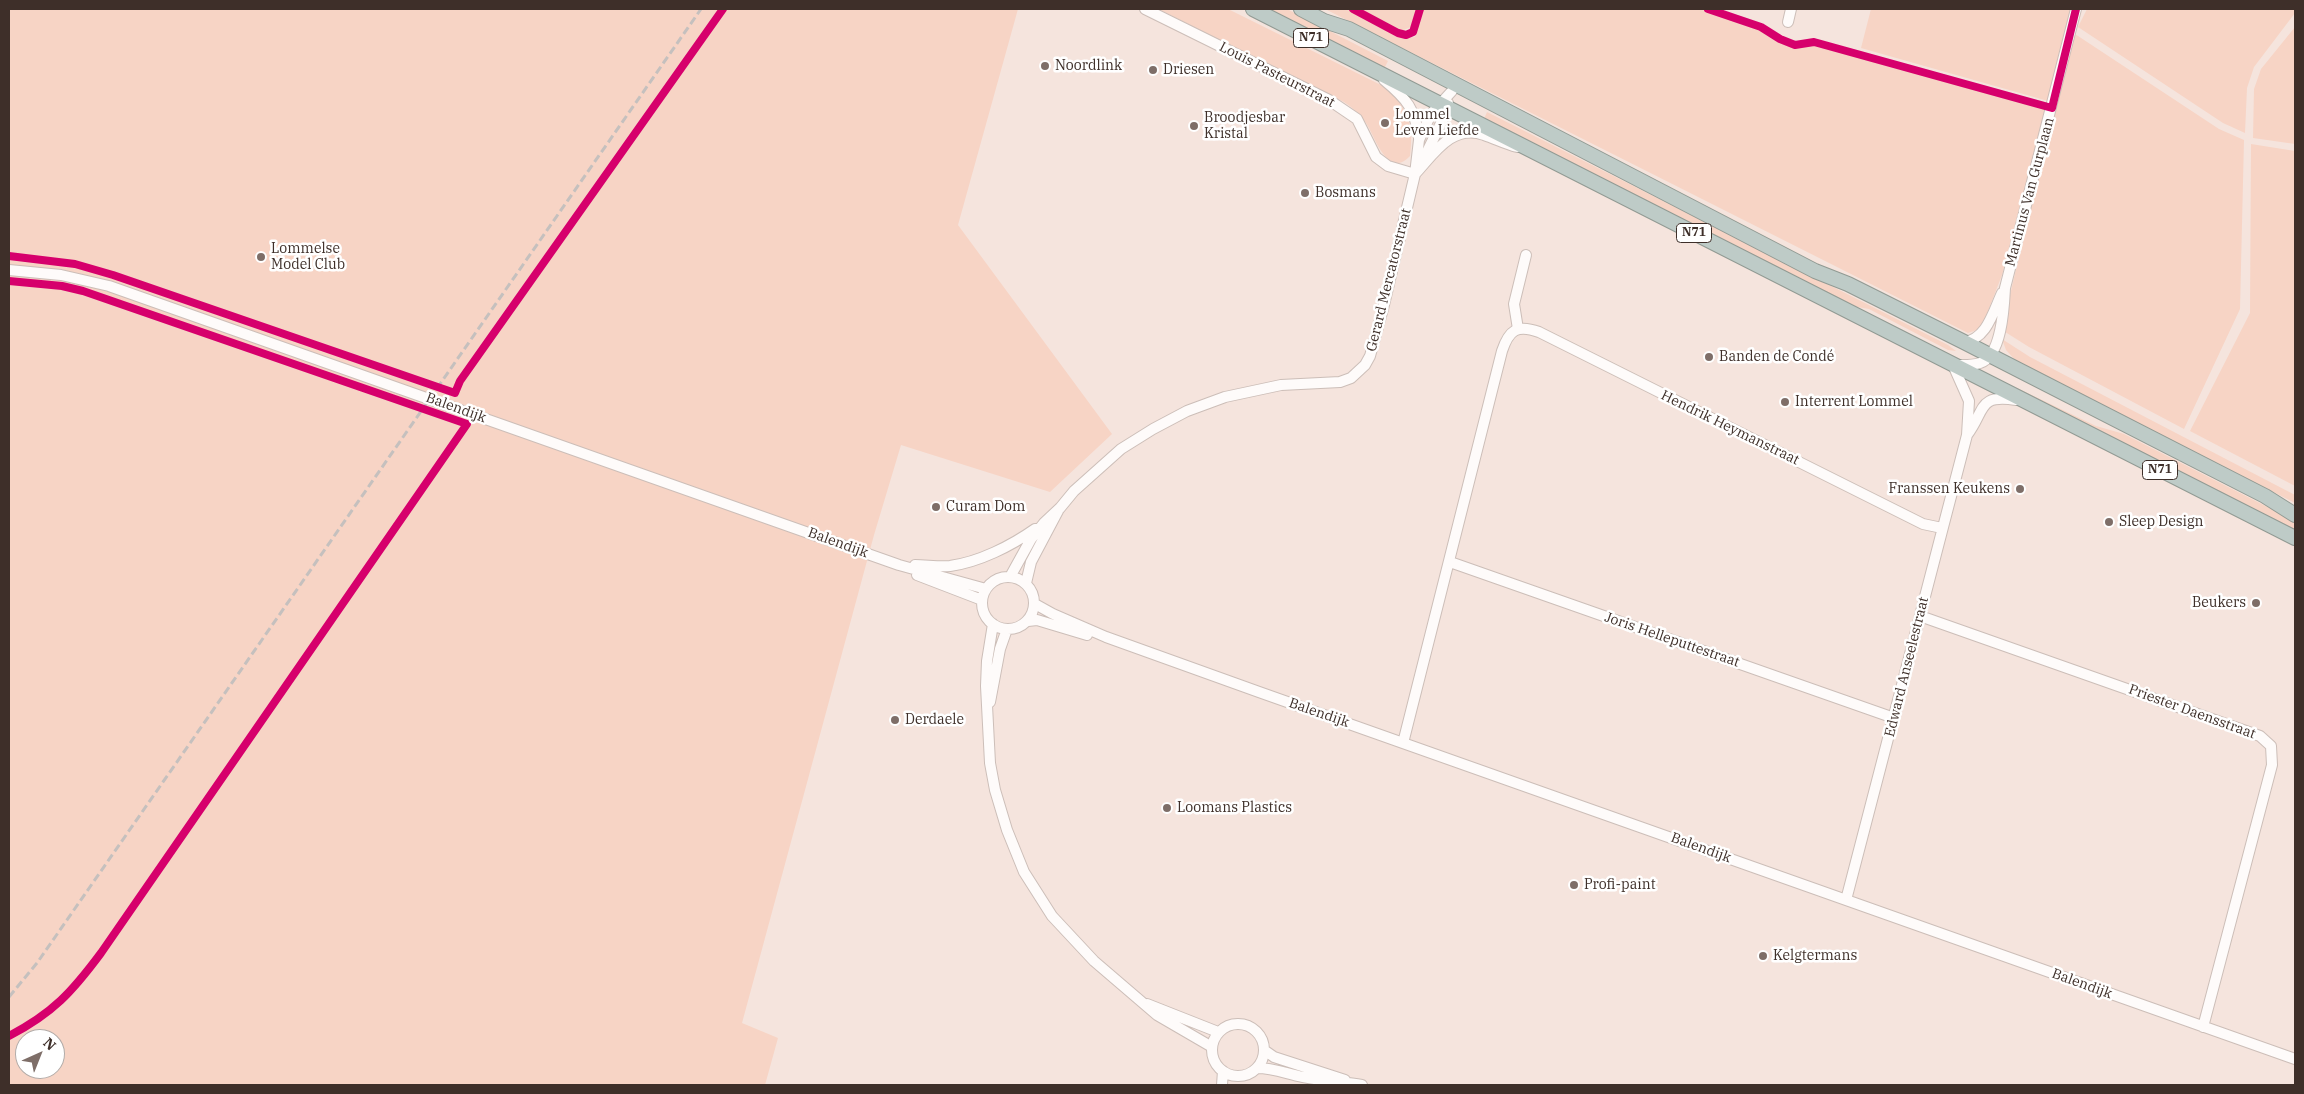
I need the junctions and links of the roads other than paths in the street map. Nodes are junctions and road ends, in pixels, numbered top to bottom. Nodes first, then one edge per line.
1 (1145, 9) edge
2 (1253, 9) edge
3 (1301, 9) edge
4 (1791, 9) edge
5 (2076, 9) edge
6 (1324, 20) junction
7 (1788, 22) dead end
8 (1368, 67) junction
9 (1452, 91) junction
10 (1443, 105) junction
11 (1419, 140) junction
12 (1534, 152) junction
13 (1614, 168) junction
14 (1415, 174) junction
15 (1526, 255) dead end
16 (9, 270) edge
17 (2005, 288) junction
18 (1518, 329) junction
19 (1998, 336) junction
20 (1964, 342) junction
21 (1990, 356) junction
22 (1953, 365) junction
23 (2014, 368) junction
24 (2025, 401) junction
25 (1967, 434) junction
26 (1060, 508) junction
27 (2295, 515) edge
28 (1044, 523) junction
29 (1942, 528) junction
30 (2295, 538) edge
31 (1450, 562) junction
32 (899, 565) junction
33 (1010, 577) junction
34 (1026, 583) junction
35 (984, 594) junction
36 (1035, 604) junction
37 (1920, 616) junction
38 (1028, 621) junction
39 (993, 624) junction
40 (1007, 629) junction
41 (1106, 637) junction
42 (988, 711) junction
43 (1894, 718) junction
44 (1403, 743) junction
45 (1846, 900) junction
46 (1147, 1004) junction
47 (2203, 1027) junction
48 (1218, 1032) junction
49 (1212, 1047) junction
50 (1264, 1050) junction
51 (2295, 1060) edge
52 (1257, 1068) junction
53 (1223, 1071) junction
54 (1240, 1076) junction
55 (1357, 1084) edge
56 (1222, 1085) edge
57 (1234, 1085) edge

1 - 14 street, Louis Pasteurstraat
2 - 8 highway, N71
3 - 6 highway, N71
4 - 7 street
5 - 17 street, Martinus Van Gurplaan
6 - 9 highway, N71
6 - 13 highway, N71
8 - 10 highway, N71
8 - 11 street
9 - 10 street
9 - 13 highway, N71
10 - 11 street
10 - 12 highway, N71
10 - 14 street
11 - 14 street
12 - 14 street
12 - 22 highway, N71
13 - 20 highway, N71
14 - 26 street, Gerard Mercatorstraat
15 - 18 street
16 - 32 street, Balendijk
17 - 19 street, Martinus Van Gurplaan
17 - 20 street, Martinus Van Gurplaan
18 - 29 street, Hendrik Heymanstraat
18 - 31 street
19 - 21 street, Martinus Van Gurplaan
19 - 23 street
20 - 21 highway, N71
21 - 22 street
21 - 23 highway, N71
22 - 24 highway, N71
22 - 25 street, Edward Anseelestraat
23 - 27 highway, N71
24 - 25 street, Edward Anseelestraat
24 - 30 highway, N71
25 - 29 street, Edward Anseelestraat
26 - 28 street, Gerard Mercatorstraat
26 - 34 street, Gerard Mercatorstraat
28 - 32 street
28 - 33 street, Gerard Mercatorstraat
29 - 37 street, Edward Anseelestraat
31 - 43 street, Joris Helleputtestraat
31 - 44 street
32 - 35 street
33 - 34 street
33 - 35 street
34 - 36 street
35 - 39 street
36 - 38 street
36 - 41 street, Balendijk
37 - 43 street, Edward Anseelestraat
37 - 47 street, Priester Daensstraat
38 - 40 street
38 - 41 street, Balendijk
39 - 40 street
39 - 42 street
40 - 42 street
41 - 44 street, Balendijk
42 - 46 street
43 - 45 street, Edward Anseelestraat
44 - 45 street, Balendijk
45 - 47 street, Balendijk
46 - 48 street
46 - 49 street
47 - 51 street, Balendijk
48 - 49 street
48 - 50 street
49 - 53 street
50 - 52 street
50 - 55 street
52 - 54 street
52 - 55 street
53 - 54 street
53 - 56 street
54 - 57 street

